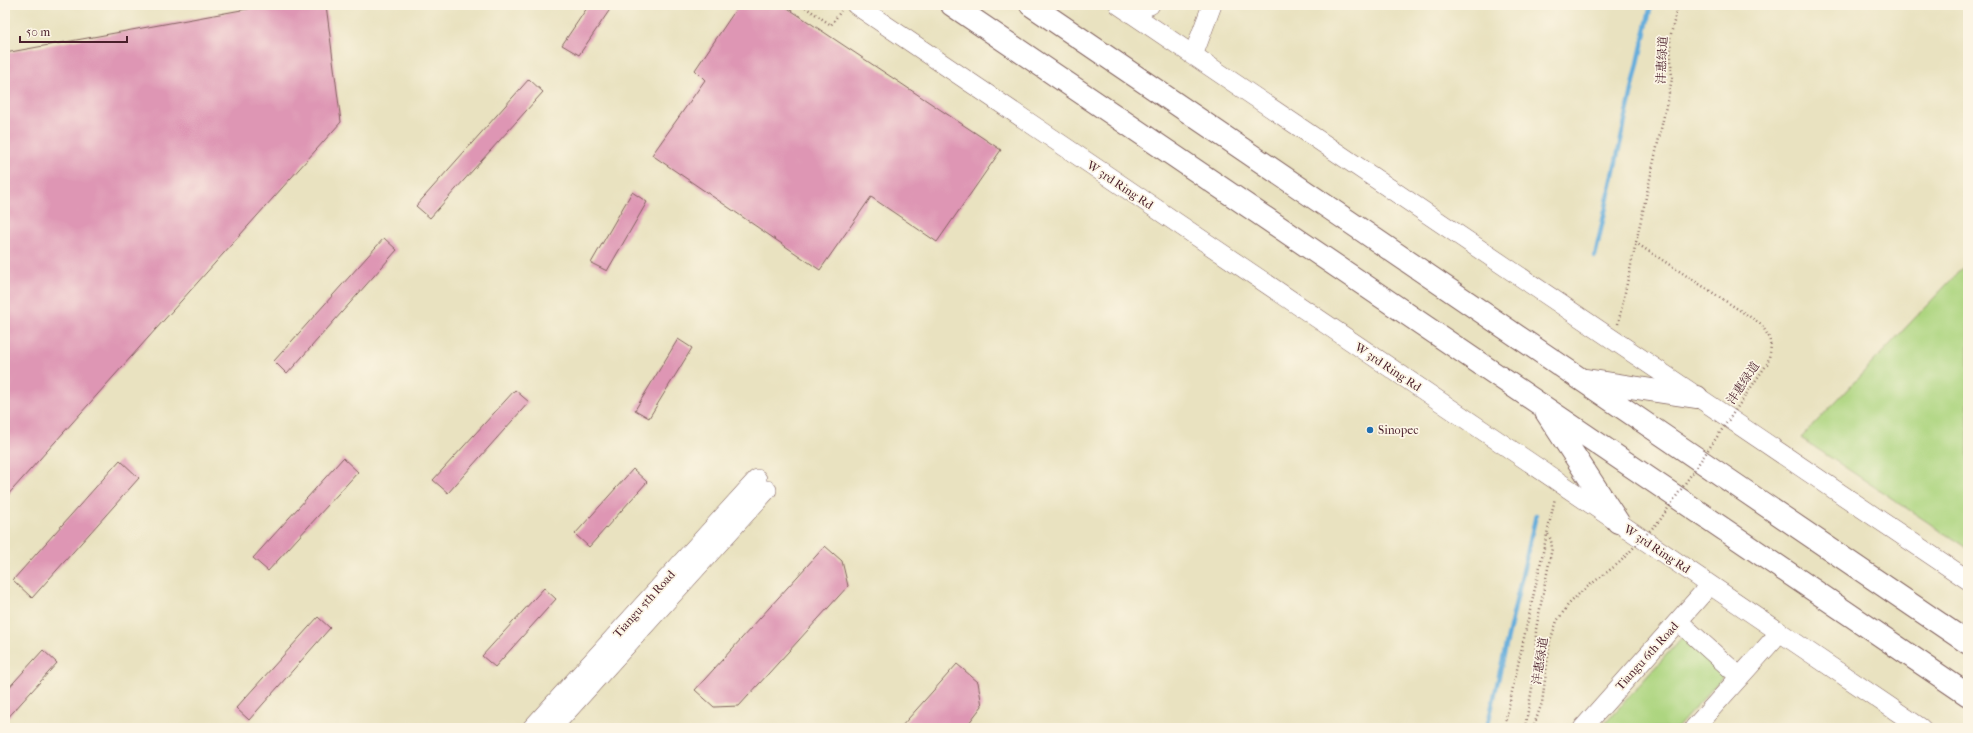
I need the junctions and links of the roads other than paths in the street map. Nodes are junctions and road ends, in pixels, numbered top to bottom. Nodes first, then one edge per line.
1 (952, 5) edge
2 (1031, 5) edge
3 (1150, 5) edge
4 (1212, 5) edge
5 (849, 8) edge
6 (1124, 9) edge
7 (1193, 56) junction
8 (1580, 380) junction
9 (1697, 396) junction
10 (1541, 404) junction
11 (1618, 522) junction
12 (1968, 580) edge
13 (1710, 585) junction
14 (1678, 621) junction
15 (1780, 632) junction
16 (1968, 643) edge
17 (1740, 677) junction
18 (1968, 695) edge
19 (532, 728) edge
20 (552, 728) edge
21 (1583, 728) edge
22 (1694, 728) edge
23 (1921, 728) edge

1 - 10 highway
2 - 8 highway
3 - 6 main road
4 - 7 main road
5 - 11 main road, W 3rd Ring Rd
6 - 7 main road
7 - 9 main road
8 - 9 highway
8 - 16 highway
9 - 12 main road
10 - 11 highway
10 - 18 highway
11 - 13 main road, W 3rd Ring Rd
13 - 14 main road, Tiangu 6th Road
13 - 15 main road, W 3rd Ring Rd
14 - 17 main road
14 - 21 main road, Tiangu 6th Road
15 - 17 main road
15 - 23 main road, W 3rd Ring Rd
17 - 22 main road
19 - 20 main road, Tiangu 5th Road

